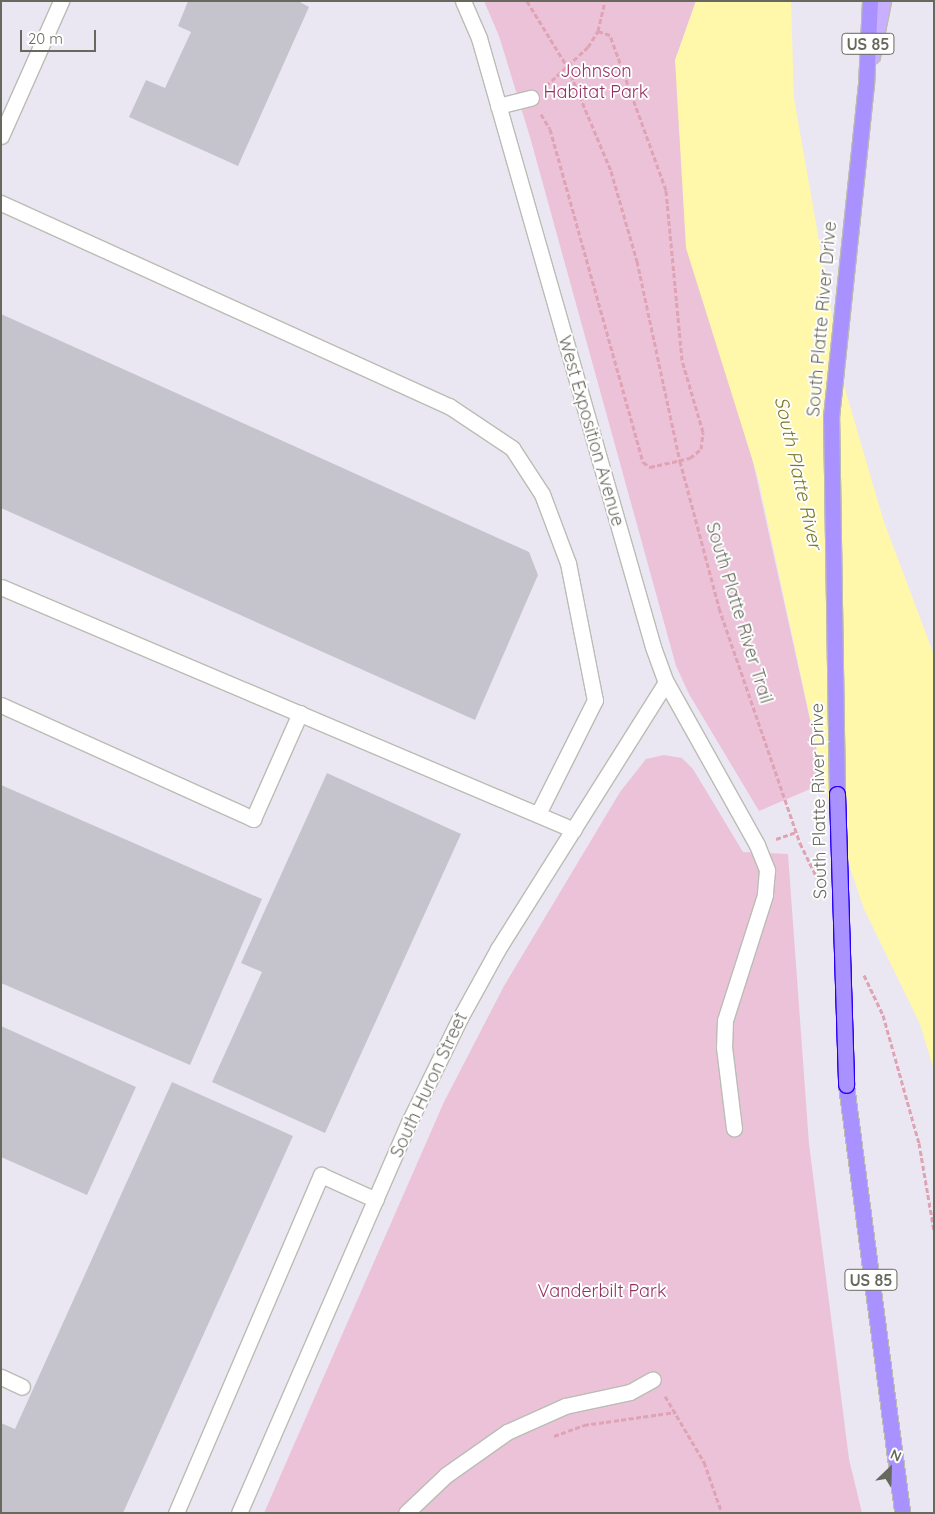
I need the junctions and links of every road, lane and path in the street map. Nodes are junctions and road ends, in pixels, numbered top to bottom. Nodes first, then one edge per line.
1 (61, 1) edge
2 (463, 1) edge
3 (527, 1) edge
4 (605, 1) edge
5 (870, 1) edge
6 (883, 1) edge
7 (598, 31) junction
8 (568, 68) junction
9 (866, 86) junction
10 (531, 98) junction
11 (498, 106) junction
12 (3, 129) edge
13 (1, 203) edge
14 (680, 461) junction
15 (1, 587) edge
16 (666, 682) junction
17 (1, 705) edge
18 (300, 713) junction
19 (538, 814) junction
20 (574, 830) junction
21 (821, 886) dead end
22 (862, 972) dead end
23 (734, 1128) dead end
24 (376, 1200) junction
25 (934, 1231) edge
26 (1, 1376) edge
27 (653, 1379) dead end
28 (22, 1386) dead end
29 (546, 1439) dead end
30 (176, 1513) edge
31 (239, 1513) edge
32 (406, 1513) edge
33 (722, 1513) edge
34 (902, 1513) edge

1 - 12 street
2 - 11 street, West Exposition Avenue
3 - 8 path, South Platte River Trail
4 - 7 path
5 - 9 highway, US 85
6 - 9 main road
7 - 8 path
7 - 14 path
8 - 10 path
8 - 14 path, South Platte River Trail
9 - 34 highway, South Platte River Drive / US 85, bridge
10 - 11 street
10 - 14 path
11 - 16 street, West Exposition Avenue
13 - 19 street
14 - 21 path, South Platte River Trail
15 - 18 street
16 - 20 street, South Huron Street
16 - 23 street, West Exposition Avenue
17 - 18 street
18 - 19 street
19 - 20 street
20 - 24 street, South Huron Street
22 - 25 path
24 - 30 street
24 - 31 street, South Huron Street
26 - 28 street
27 - 32 street
29 - 33 path

